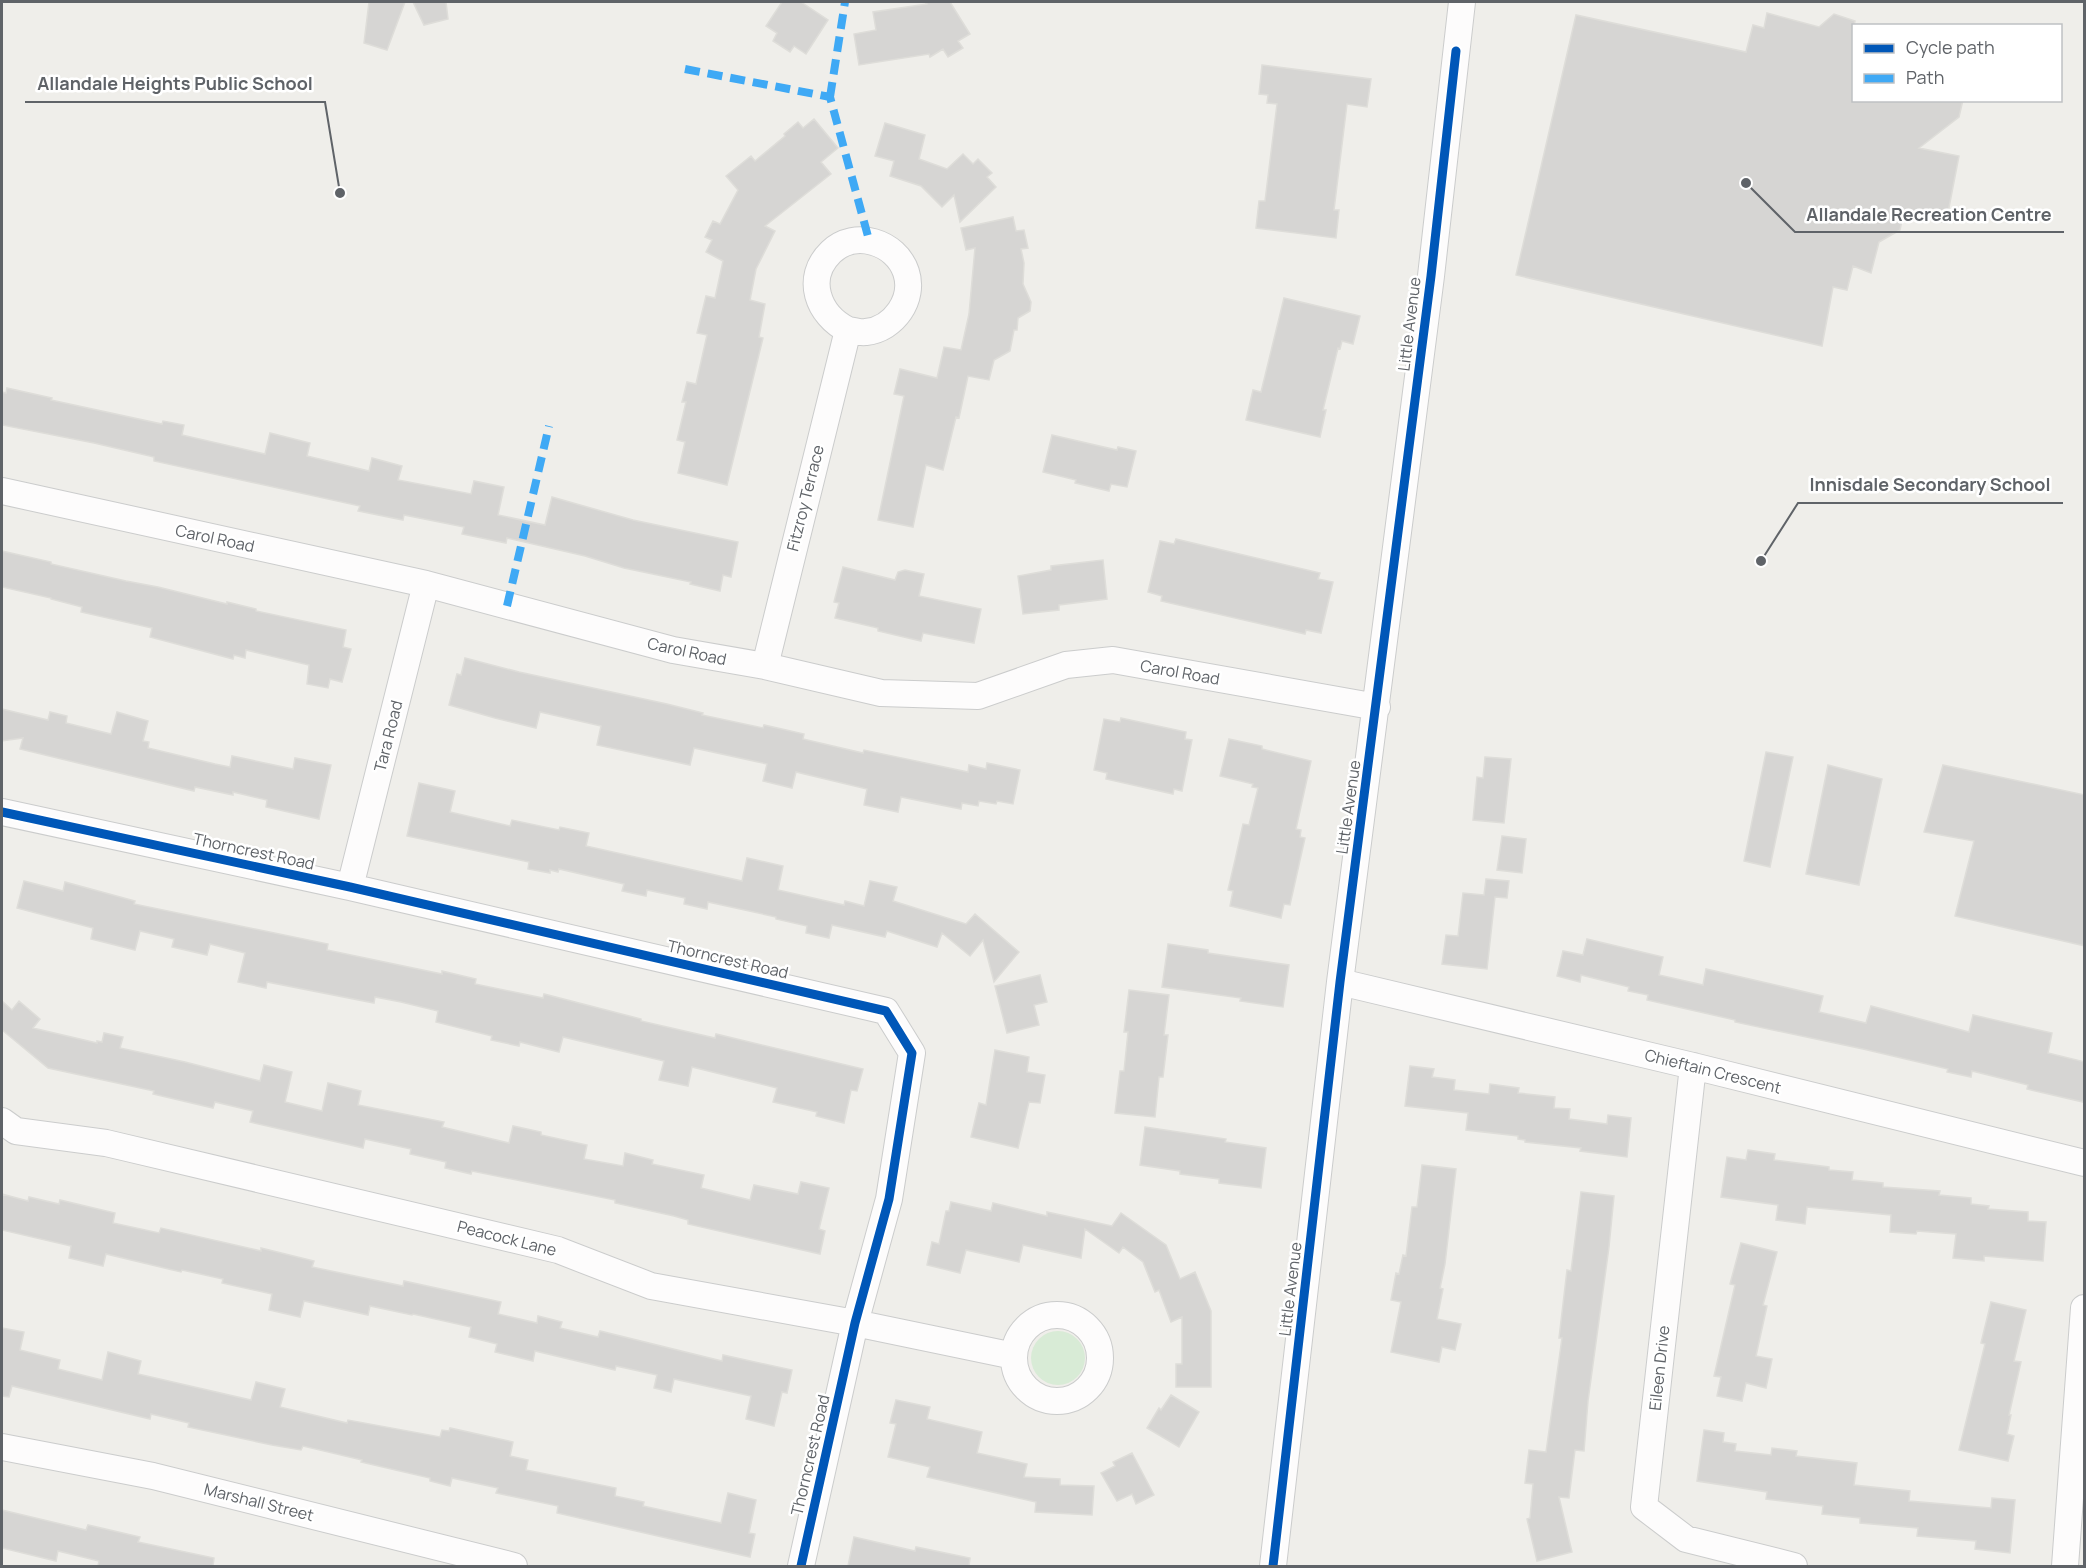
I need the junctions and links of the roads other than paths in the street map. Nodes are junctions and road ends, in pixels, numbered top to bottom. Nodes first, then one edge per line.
1 (1462, 2) edge
2 (848, 330) dead end
3 (2, 491) edge
4 (426, 584) junction
5 (765, 666) junction
6 (1377, 706) junction
7 (2, 812) edge
8 (350, 887) junction
9 (1340, 982) junction
10 (1693, 1066) junction
11 (2, 1121) edge
12 (2085, 1163) edge
13 (2085, 1308) edge
14 (855, 1323) junction
15 (1014, 1356) dead end
16 (2, 1446) edge
17 (505, 1565) edge
18 (801, 1566) edge
19 (1273, 1566) edge
20 (1794, 1566) edge
21 (2065, 1566) edge

1 - 6 street, Little Avenue
2 - 5 street, Fitzroy Terrace
3 - 4 street, Carol Road
4 - 5 street, Carol Road
4 - 8 street, Tara Road
5 - 6 street, Carol Road
6 - 9 street, Little Avenue
7 - 8 street, Thorncrest Road
8 - 14 street, Thorncrest Road
9 - 10 street, Chieftain Crescent
9 - 19 street, Little Avenue
10 - 12 street, Chieftain Crescent
10 - 20 street, Eileen Drive
11 - 14 street, Peacock Lane
13 - 21 street
14 - 15 street, Peacock Lane
14 - 18 street, Thorncrest Road
16 - 17 street, Marshall Street

